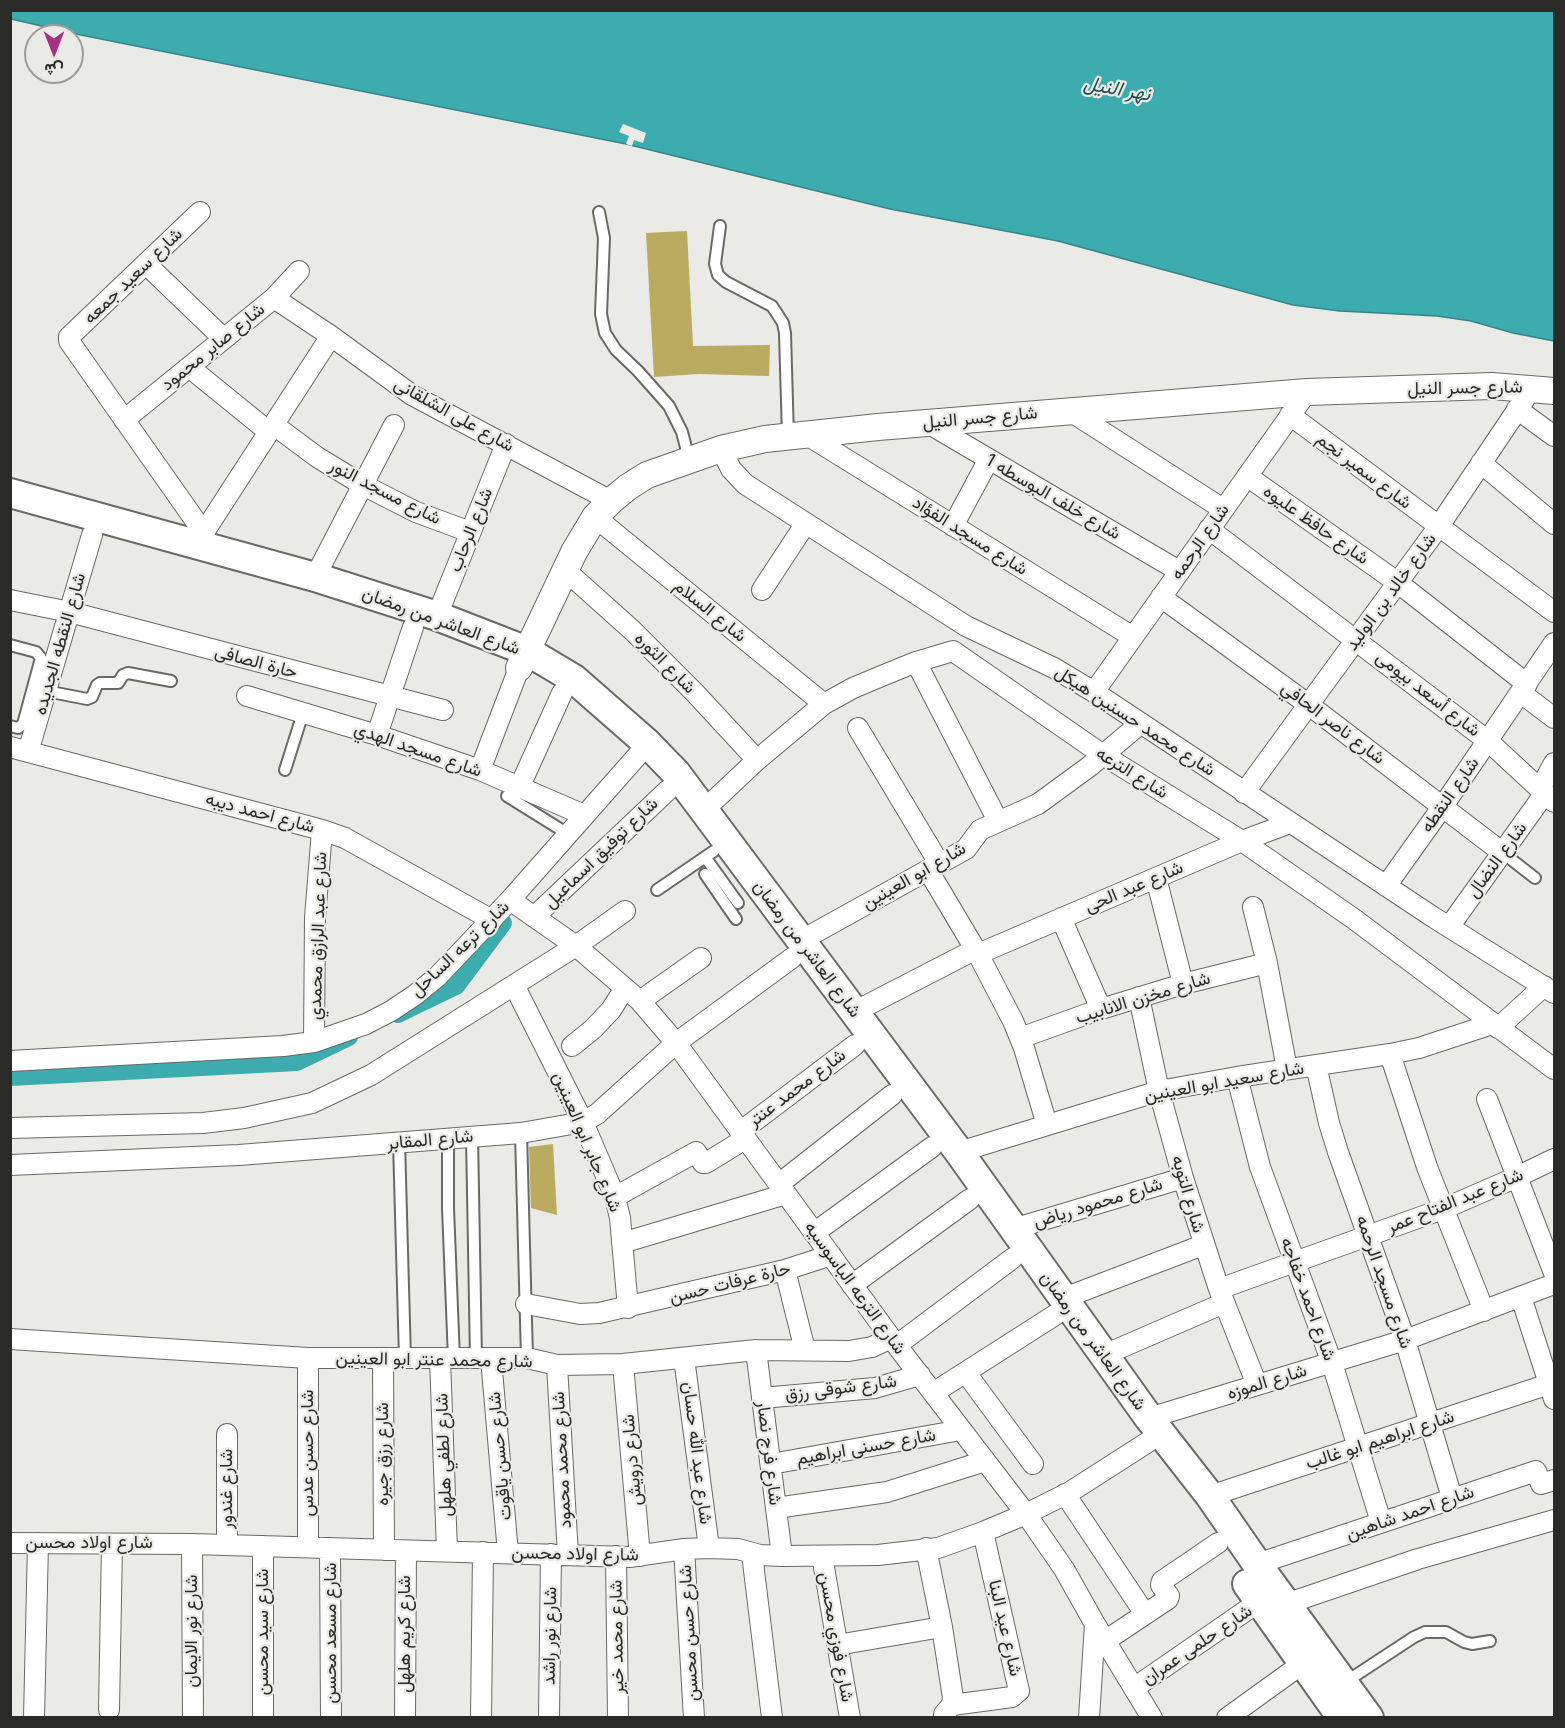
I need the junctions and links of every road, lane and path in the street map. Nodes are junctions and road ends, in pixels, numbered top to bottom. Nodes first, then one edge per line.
1 (200, 212) dead end
2 (599, 212) dead end
3 (720, 226) dead end
4 (146, 264) junction
5 (299, 271) dead end
6 (274, 298) junction
7 (331, 336) junction
8 (223, 338) junction
9 (189, 367) junction
10 (1543, 389) edge
11 (1307, 392) junction
12 (1517, 409) junction
13 (1070, 411) junction
14 (1290, 415) junction
15 (124, 420) junction
16 (926, 422) junction
17 (394, 425) dead end
18 (271, 428) junction
19 (797, 436) junction
20 (1554, 436) edge
21 (506, 444) junction
22 (721, 449) junction
23 (689, 459) junction
24 (989, 459) junction
25 (1481, 463) junction
26 (1247, 476) junction
27 (363, 485) junction
28 (10, 493) edge
29 (603, 509) junction
30 (1223, 509) junction
31 (10, 512) edge
32 (806, 523) junction
33 (1554, 524) edge
34 (953, 526) junction
35 (1439, 526) junction
36 (1209, 529) junction
37 (470, 532) junction
38 (92, 535) junction
39 (200, 538) junction
40 (566, 571) junction
41 (1179, 571) junction
42 (315, 577) junction
43 (1397, 582) junction
44 (762, 590) dead end
45 (1161, 597) junction
46 (10, 600) edge
47 (70, 612) junction
48 (1554, 612) edge
49 (425, 622) junction
50 (1133, 637) junction
51 (1356, 639) junction
52 (1554, 643) edge
53 (10, 645) edge
54 (523, 660) junction
55 (916, 662) junction
56 (171, 681) dead end
57 (1524, 688) junction
58 (1094, 692) junction
59 (562, 693) junction
60 (247, 696) dead end
61 (390, 697) junction
62 (40, 698) junction
63 (824, 704) junction
64 (1309, 705) junction
65 (443, 710) dead end
66 (303, 712) junction
67 (1554, 718) edge
68 (1140, 723) junction
69 (10, 726) edge
70 (858, 728) dead end
71 (377, 735) junction
72 (1488, 741) junction
73 (20, 750) edge
74 (638, 755) junction
75 (1103, 755) junction
76 (757, 760) junction
77 (1554, 763) edge
78 (285, 770) dead end
79 (480, 770) junction
80 (668, 790) junction
81 (514, 791) junction
82 (1244, 793) junction
83 (1547, 795) edge
84 (1443, 806) junction
85 (704, 810) junction
86 (584, 815) junction
87 (998, 821) junction
88 (1290, 823) junction
89 (322, 830) junction
90 (568, 834) junction
91 (1242, 841) junction
92 (1503, 853) junction
93 (708, 860) junction
94 (934, 867) junction
95 (1535, 878) dead end
96 (1156, 879) junction
97 (1386, 886) junction
98 (657, 890) dead end
99 (510, 900) junction
100 (1253, 907) dead end
101 (625, 911) dead end
102 (534, 917) junction
103 (1062, 918) junction
104 (492, 920) junction
105 (1449, 927) junction
106 (576, 946) junction
107 (796, 950) junction
108 (977, 951) junction
109 (701, 958) dead end
110 (1267, 963) junction
111 (1184, 984) junction
112 (514, 985) junction
113 (1549, 989) edge
114 (633, 994) junction
115 (1140, 997) junction
116 (1101, 1009) junction
117 (854, 1012) junction
118 (1495, 1026) junction
119 (1020, 1038) junction
120 (314, 1042) junction
121 (676, 1043) junction
122 (855, 1045) junction
123 (572, 1046) dead end
124 (1390, 1054) junction
125 (10, 1061) edge
126 (1316, 1065) junction
127 (1287, 1069) junction
128 (1554, 1069) edge
129 (1237, 1077) junction
130 (1159, 1091) junction
131 (892, 1095) junction
132 (1487, 1100) dead end
133 (583, 1122) junction
134 (1047, 1125) junction
135 (10, 1128) edge
136 (521, 1133) junction
137 (743, 1135) junction
138 (472, 1136) junction
139 (448, 1138) junction
140 (399, 1142) junction
141 (945, 1150) junction
142 (1554, 1159) edge
143 (10, 1165) edge
144 (1183, 1178) junction
145 (1517, 1178) junction
146 (782, 1189) junction
147 (615, 1197) junction
148 (970, 1199) junction
149 (1443, 1209) junction
150 (1013, 1229) junction
151 (814, 1233) junction
152 (1368, 1235) junction
153 (622, 1243) junction
154 (1203, 1245) junction
155 (831, 1256) junction
156 (1013, 1258) junction
157 (1295, 1262) junction
158 (785, 1270) junction
159 (1554, 1273) edge
160 (1554, 1284) edge
161 (852, 1285) junction
162 (1221, 1296) junction
163 (1521, 1297) junction
164 (526, 1304) junction
165 (1059, 1307) junction
166 (628, 1308) junction
167 (1484, 1311) junction
168 (10, 1339) edge
169 (1406, 1340) junction
170 (894, 1342) junction
171 (756, 1350) junction
172 (805, 1350) junction
173 (1104, 1355) junction
174 (308, 1358) junction
175 (527, 1358) junction
176 (684, 1358) junction
177 (383, 1359) junction
178 (405, 1359) junction
179 (447, 1359) junction
180 (484, 1359) junction
181 (1332, 1363) junction
182 (623, 1364) junction
183 (557, 1365) junction
184 (966, 1372) junction
185 (920, 1376) junction
186 (1257, 1386) junction
187 (1552, 1391) edge
188 (933, 1394) junction
189 (762, 1398) junction
190 (1430, 1423) junction
191 (962, 1430) junction
192 (1148, 1430) junction
193 (227, 1434) dead end
194 (1358, 1447) junction
195 (985, 1461) junction
196 (771, 1464) junction
197 (1033, 1464) dead end
198 (1554, 1480) edge
199 (1065, 1494) junction
200 (1210, 1496) junction
201 (1452, 1498) junction
202 (776, 1508) junction
203 (1026, 1514) junction
204 (1554, 1520) edge
205 (1382, 1522) junction
206 (983, 1532) junction
207 (10, 1543) edge
208 (38, 1543) junction
209 (1218, 1543) junction
210 (112, 1544) junction
211 (192, 1544) junction
212 (227, 1545) junction
213 (263, 1546) junction
214 (309, 1547) junction
215 (330, 1548) junction
216 (709, 1548) junction
217 (926, 1548) junction
218 (684, 1549) junction
219 (384, 1550) junction
220 (406, 1551) junction
221 (447, 1551) junction
222 (483, 1552) junction
223 (508, 1553) junction
224 (559, 1554) junction
225 (752, 1554) junction
226 (616, 1556) junction
227 (640, 1556) junction
228 (782, 1556) junction
229 (822, 1556) junction
230 (1257, 1564) junction
231 (1273, 1603) junction
232 (1145, 1614) junction
233 (942, 1627) junction
234 (1100, 1633) junction
235 (1490, 1641) dead end
236 (837, 1645) junction
237 (1302, 1664) junction
238 (1134, 1688) junction
239 (1349, 1705) edge
240 (109, 1710) dead end
241 (948, 1711) edge
242 (34, 1718) edge
243 (193, 1718) edge
244 (263, 1718) edge
245 (331, 1718) edge
246 (405, 1718) edge
247 (481, 1718) edge
248 (549, 1718) edge
249 (618, 1718) edge
250 (694, 1718) edge
251 (772, 1718) edge
252 (850, 1718) edge
253 (1089, 1718) edge
254 (1152, 1718) edge
255 (1227, 1718) edge

1 - 4 street, شارع سعيد جمعه
2 - 23 lane
3 - 19 lane
4 - 8 street
4 - 15 street, شارع سعيد جمعه
5 - 6 street, شارع صابر محمود
6 - 7 street, شارع على الشلقانى
6 - 8 street, شارع صابر محمود
7 - 18 street
7 - 21 street, شارع على الشلقانى
8 - 9 street, شارع صابر محمود
9 - 15 street, شارع صابر محمود
9 - 18 street, شارع مسجد النور
10 - 11 street, شارع جسر النيل
10 - 12 street, شارع خالد بن الوليد
11 - 13 street, شارع جسر النيل
11 - 14 street, شارع الرحمه
12 - 20 street
12 - 25 street, شارع خالد بن الوليد
13 - 16 street, شارع جسر النيل
13 - 30 street
14 - 26 street, شارع الرحمه
14 - 35 street, شارع سمير نجم
15 - 39 street
16 - 19 street, شارع جسر النيل
16 - 24 street, شارع خلف البوسطه 1
17 - 27 street
18 - 27 street, شارع مسجد النور
18 - 39 street
19 - 22 street, شارع جسر النيل
19 - 34 street, شارع مسجد الفؤاد
21 - 29 street, شارع على الشلقانى
21 - 37 street, شارع الرحاب
22 - 23 street, شارع جسر النيل
22 - 32 street, شارع محمد حسنين هيكل
23 - 29 street, شارع جسر النيل
24 - 34 street
24 - 41 street, شارع خلف البوسطه 1
25 - 33 street
25 - 35 street, شارع خالد بن الوليد
26 - 30 street, شارع الرحمه
26 - 43 street, شارع حافظ عليوه
27 - 37 street, شارع مسجد النور
27 - 42 street
28 - 39 main road, شارع العاشر من رمضان
29 - 40 street, شارع جسر النيل
29 - 63 street, شارع السلام
30 - 36 street, شارع الرحمه
31 - 38 main road, شارع العاشر من رمضان
32 - 44 street
32 - 58 street, شارع محمد حسنين هيكل
34 - 50 street, شارع مسجد الفؤاد
35 - 43 street, شارع خالد بن الوليد
35 - 48 street, شارع سمير نجم
36 - 41 street, شارع الرحمه
36 - 51 street, شارع أسعد بيومى
37 - 49 street, شارع الرحاب
38 - 47 street, شارع النقطه الجديده
38 - 49 main road, شارع العاشر من رمضان
39 - 42 main road, شارع العاشر من رمضان
40 - 54 street, شارع جسر النيل
40 - 76 street, شارع الثوره
41 - 45 street, شارع الرحمه
42 - 49 main road, شارع العاشر من رمضان
43 - 51 street, شارع خالد بن الوليد
43 - 57 street, شارع حافظ عليوه
45 - 50 street, شارع الرحمه
45 - 64 street, شارع ناصر الحافي
46 - 47 street, حارة الصافى
47 - 61 street, حارة الصافى
47 - 62 street, شارع النقطه الجديده
49 - 54 main road, شارع العاشر من رمضان
49 - 61 street, شارع الرحاب
50 - 58 street, شارع الرحمه
51 - 64 street, شارع خالد بن الوليد
51 - 72 street, شارع أسعد بيومى
52 - 57 street, شارع النقطه
53 - 62 lane
54 - 59 main road, شارع العاشر من رمضان
54 - 79 street
54 - 85 main road, شارع العاشر من رمضان
55 - 63 street, شارع الترعه
55 - 75 street, شارع الترعه
55 - 87 street
56 - 62 lane
57 - 67 street, شارع حافظ عليوه
57 - 72 street, شارع النقطه
58 - 68 street, شارع محمد حسنين هيكل
59 - 74 main road, شارع العاشر من رمضان
59 - 81 street
60 - 66 street, شارع مسجد الهدي
61 - 65 street, حارة الصافى
61 - 71 street, شارع الرحاب
62 - 69 lane
62 - 73 street, شارع النقطه الجديده
63 - 76 street, شارع الترعه
64 - 82 street, شارع خالد بن الوليد
64 - 84 street, شارع ناصر الحافي
66 - 71 street, شارع مسجد الهدي
66 - 78 lane
68 - 75 street, شارع ابو العينين
68 - 82 street, شارع محمد حسنين هيكل
70 - 94 street
71 - 79 street, شارع مسجد الهدي
72 - 83 street, شارع أسعد بيومى
72 - 84 street, شارع النقطه
73 - 89 street, شارع احمد ديبه
74 - 80 main road, شارع العاشر من رمضان
74 - 86 street, شارع ترعه الساحل
75 - 87 street, شارع ابو العينين
75 - 91 street, شارع الترعه
76 - 85 street, شارع الترعه
77 - 83 street, شارع النضال
79 - 81 street, شارع مسجد الهدي
80 - 93 main road, شارع العاشر من رمضان
80 - 102 street, شارع توفيق اسماعيل
81 - 86 street, شارع مسجد الهدي
81 - 90 lane
82 - 88 street, شارع محمد حسنين هيكل
83 - 92 street, شارع النضال
84 - 92 street, شارع ناصر الحافي
84 - 97 street, شارع النقطه
85 - 107 main road, شارع العاشر من رمضان
86 - 90 street, شارع ترعه الساحل
87 - 94 street, شارع ابو العينين
88 - 91 street, شارع عبد الحى
88 - 97 street, شارع محمد حسنين هيكل
89 - 104 street, شارع احمد ديبه
89 - 120 street, شارع عبد الرازق محمدي
90 - 99 street, شارع ترعه الساحل
91 - 96 street, شارع عبد الحى
91 - 118 street, شارع الترعه
92 - 95 lane
92 - 105 street, شارع النضال
93 - 98 lane
93 - 107 main road, شارع العاشر من رمضان
94 - 107 street, شارع ابو العينين
94 - 108 street
96 - 103 street, شارع عبد الحى
96 - 111 street
97 - 105 street, شارع محمد حسنين هيكل
99 - 102 street, شارع الترعه الباسوسيه
99 - 104 street, شارع ترعه الساحل
100 - 110 street
101 - 106 street
102 - 106 street, شارع الترعه الباسوسيه
103 - 108 street, شارع عبد الحى
103 - 116 street
104 - 120 street, شارع ترعه الساحل
105 - 113 street, شارع محمد حسنين هيكل
106 - 112 street
106 - 114 street, شارع الترعه الباسوسيه
107 - 117 main road, شارع العاشر من رمضان
107 - 121 street, شارع المقابر
107 - 122 main road, شارع العاشر من رمضان
108 - 117 street, شارع عبد الحى
108 - 119 street
109 - 114 street
110 - 111 street, شارع مخزن الانابيب
110 - 127 street
111 - 115 street, شارع مخزن الانابيب
112 - 133 street, شارع جابر ابو العينين
112 - 135 street
113 - 118 street
114 - 121 street, شارع الترعه الباسوسيه
114 - 123 street
115 - 116 street, شارع مخزن الانابيب
115 - 130 street, شارع التوبه
116 - 119 street, شارع مخزن الانابيب
117 - 141 main road, شارع العاشر من رمضان
118 - 124 street, شارع سعيد ابو العينين
118 - 128 street, شارع الترعه
119 - 134 street
120 - 125 street, شارع ترعه الساحل
121 - 133 street, شارع المقابر
121 - 137 street, شارع الترعه الباسوسيه
122 - 131 main road, شارع العاشر من رمضان
122 - 137 street, شارع محمد عنتر
124 - 126 street, شارع سعيد ابو العينين
124 - 149 street
126 - 127 street, شارع سعيد ابو العينين
126 - 152 street, شارع مسجد الرحمه
127 - 129 street, شارع سعيد ابو العينين
129 - 130 street, شارع سعيد ابو العينين
129 - 157 street, شارع احمد خفاجه
130 - 134 street, شارع سعيد ابو العينين
130 - 144 street, شارع التوبه
131 - 141 main road, شارع العاشر من رمضان
131 - 146 street
132 - 145 street
133 - 136 street, شارع المقابر
133 - 147 street, شارع جابر ابو العينين
134 - 141 street, شارع سعيد ابو العينين
136 - 138 street, شارع المقابر
136 - 164 lane
137 - 146 street, شارع الترعه الباسوسيه
137 - 147 street, شارع محمد عنتر
138 - 139 street, شارع المقابر
138 - 180 lane
139 - 140 street, شارع المقابر
139 - 179 lane
140 - 143 street, شارع المقابر
140 - 178 lane
141 - 148 main road, شارع العاشر من رمضان
141 - 150 main road, شارع العاشر من رمضان
141 - 151 street, شارع سعيد ابو العينين
142 - 145 street, شارع عبد الفتاح عمر
144 - 150 street, شارع محمود رياض
144 - 154 street, شارع التوبه
145 - 149 street, شارع عبد الفتاح عمر
145 - 159 street
146 - 151 street, شارع الترعه الباسوسيه
146 - 153 street
147 - 153 street, شارع جابر ابو العينين
148 - 156 main road, شارع العاشر من رمضان
148 - 161 street
149 - 152 street, شارع عبد الفتاح عمر
149 - 167 street
150 - 165 main road, شارع العاشر من رمضان
151 - 155 street, شارع الترعه الباسوسيه
152 - 157 street, شارع عبد الفتاح عمر
152 - 169 street, شارع مسجد الرحمه
153 - 166 street, شارع جابر ابو العينين
154 - 162 street, شارع التوبه
154 - 165 street
155 - 158 street, حارة عرفات حسن
155 - 161 street, شارع الترعه الباسوسيه
156 - 165 main road, شارع العاشر من رمضان
156 - 170 street, شارع محمد عنتر ابو العينين
157 - 162 street, شارع عبد الفتاح عمر
157 - 181 street, شارع احمد خفاجه
158 - 166 street, حارة عرفات حسن
158 - 172 street
160 - 163 street, شارع الموزه
161 - 170 street, شارع الترعه الباسوسيه
162 - 173 street, شارع عبد الفتاح عمر
162 - 186 street, شارع التوبه
163 - 167 street, شارع الموزه
163 - 187 street
164 - 166 street, حارة عرفات حسن
164 - 175 lane
165 - 173 main road, شارع العاشر من رمضان
165 - 184 street
165 - 192 main road, شارع العاشر من رمضان
167 - 169 street, شارع الموزه
168 - 174 street, شارع محمد عنتر ابو العينين
169 - 181 street, شارع الموزه
169 - 190 street, شارع مسجد الرحمه
170 - 172 street, شارع محمد عنتر ابو العينين
170 - 185 street, شارع الترعه الباسوسيه
171 - 172 street, شارع محمد عنتر ابو العينين
171 - 176 street, شارع محمد عنتر ابو العينين
171 - 189 street, شارع فرج نصار
173 - 192 main road, شارع العاشر من رمضان
174 - 177 street, شارع محمد عنتر ابو العينين
174 - 214 street, شارع حسن عدس
175 - 180 street, شارع محمد عنتر ابو العينين
175 - 183 street, شارع محمد عنتر ابو العينين
176 - 182 street, شارع محمد عنتر ابو العينين
176 - 216 street, شارع عبد الله حسان
177 - 178 street, شارع محمد عنتر ابو العينين
177 - 219 street, شارع رزق جيره
178 - 179 street, شارع محمد عنتر ابو العينين
179 - 180 street, شارع محمد عنتر ابو العينين
179 - 221 street, شارع لطفي هلهل
180 - 223 street, شارع حسن ياقوت
181 - 186 street, شارع الموزه
181 - 194 street, شارع احمد خفاجه
182 - 183 street, شارع محمد عنتر ابو العينين
182 - 227 street, شارع درويش
183 - 224 street, شارع محمد محمود
184 - 188 street
184 - 197 street
185 - 188 street, شارع الترعه الباسوسيه
185 - 189 street, شارع شوقى رزق
186 - 192 street, شارع الموزه
187 - 190 street, شارع ابراهيم ابو غالب
188 - 191 street, شارع الترعه الباسوسيه
189 - 196 street, شارع فرج نصار
190 - 194 street, شارع ابراهيم ابو غالب
190 - 201 street, شارع مسجد الرحمه
191 - 195 street, شارع الترعه الباسوسيه
191 - 196 street, شارع حسنى ابراهيم
192 - 199 street, شارع اولاد محسن
192 - 200 main road, شارع العاشر من رمضان
192 - 209 main road, شارع العاشر من رمضان
193 - 212 street, شارع غندور
194 - 200 street, شارع ابراهيم ابو غالب
194 - 205 street, شارع احمد خفاجه
195 - 202 street
195 - 203 street, شارع الترعه الباسوسيه
196 - 202 street, شارع فرج نصار
198 - 201 street, شارع احمد شاهين
199 - 203 street, شارع اولاد محسن
199 - 232 street
200 - 230 main road, شارع العاشر من رمضان
201 - 205 street, شارع احمد شاهين
202 - 228 street, شارع فرج نصار
203 - 206 street, شارع اولاد محسن
203 - 234 street, شارع الترعه الباسوسيه
204 - 231 street, شارع حلمى عمران
205 - 230 street, شارع احمد شاهين
206 - 217 street, شارع اولاد محسن
206 - 241 street, شارع عيد البنا
207 - 208 street, شارع اولاد محسن
208 - 210 street, شارع اولاد محسن
208 - 242 street
209 - 231 main road, شارع العاشر من رمضان
209 - 232 street
210 - 211 street, شارع اولاد محسن
210 - 240 street
211 - 212 street, شارع اولاد محسن
211 - 243 street, شارع نور الايمان
212 - 213 street, شارع اولاد محسن
213 - 214 street, شارع اولاد محسن
213 - 244 street, شارع سيد محسن
214 - 215 street, شارع اولاد محسن
215 - 219 street, شارع اولاد محسن
215 - 245 street, شارع مسعد محسن
216 - 218 street, شارع اولاد محسن
216 - 225 street, شارع اولاد محسن
217 - 229 street, شارع اولاد محسن
217 - 233 street
218 - 227 street, شارع اولاد محسن
218 - 250 street, شارع حسن محسن
219 - 220 street, شارع اولاد محسن
220 - 221 street, شارع اولاد محسن
220 - 246 street, شارع كريم هلهل
221 - 222 street, شارع اولاد محسن
222 - 223 street, شارع اولاد محسن
222 - 247 street
223 - 224 street, شارع اولاد محسن
224 - 226 street, شارع اولاد محسن
224 - 248 street, شارع نور راشد
225 - 228 street, شارع اولاد محسن
225 - 251 street
226 - 227 street, شارع اولاد محسن
226 - 249 street, شارع محمد خير
228 - 229 street, شارع اولاد محسن
229 - 236 street, شارع فوزي محسن
230 - 231 main road, شارع العاشر من رمضان
231 - 237 main road, شارع العاشر من رمضان
231 - 238 street, شارع حلمى عمران
231 - 239 main road, شارع العاشر من رمضان
232 - 234 street
233 - 236 street
233 - 241 street
234 - 238 street, شارع الترعه الباسوسيه
234 - 253 street
235 - 239 lane
236 - 252 street, شارع فوزي محسن
237 - 239 main road, شارع العاشر من رمضان
237 - 255 street
238 - 254 street, شارع الترعه الباسوسيه

